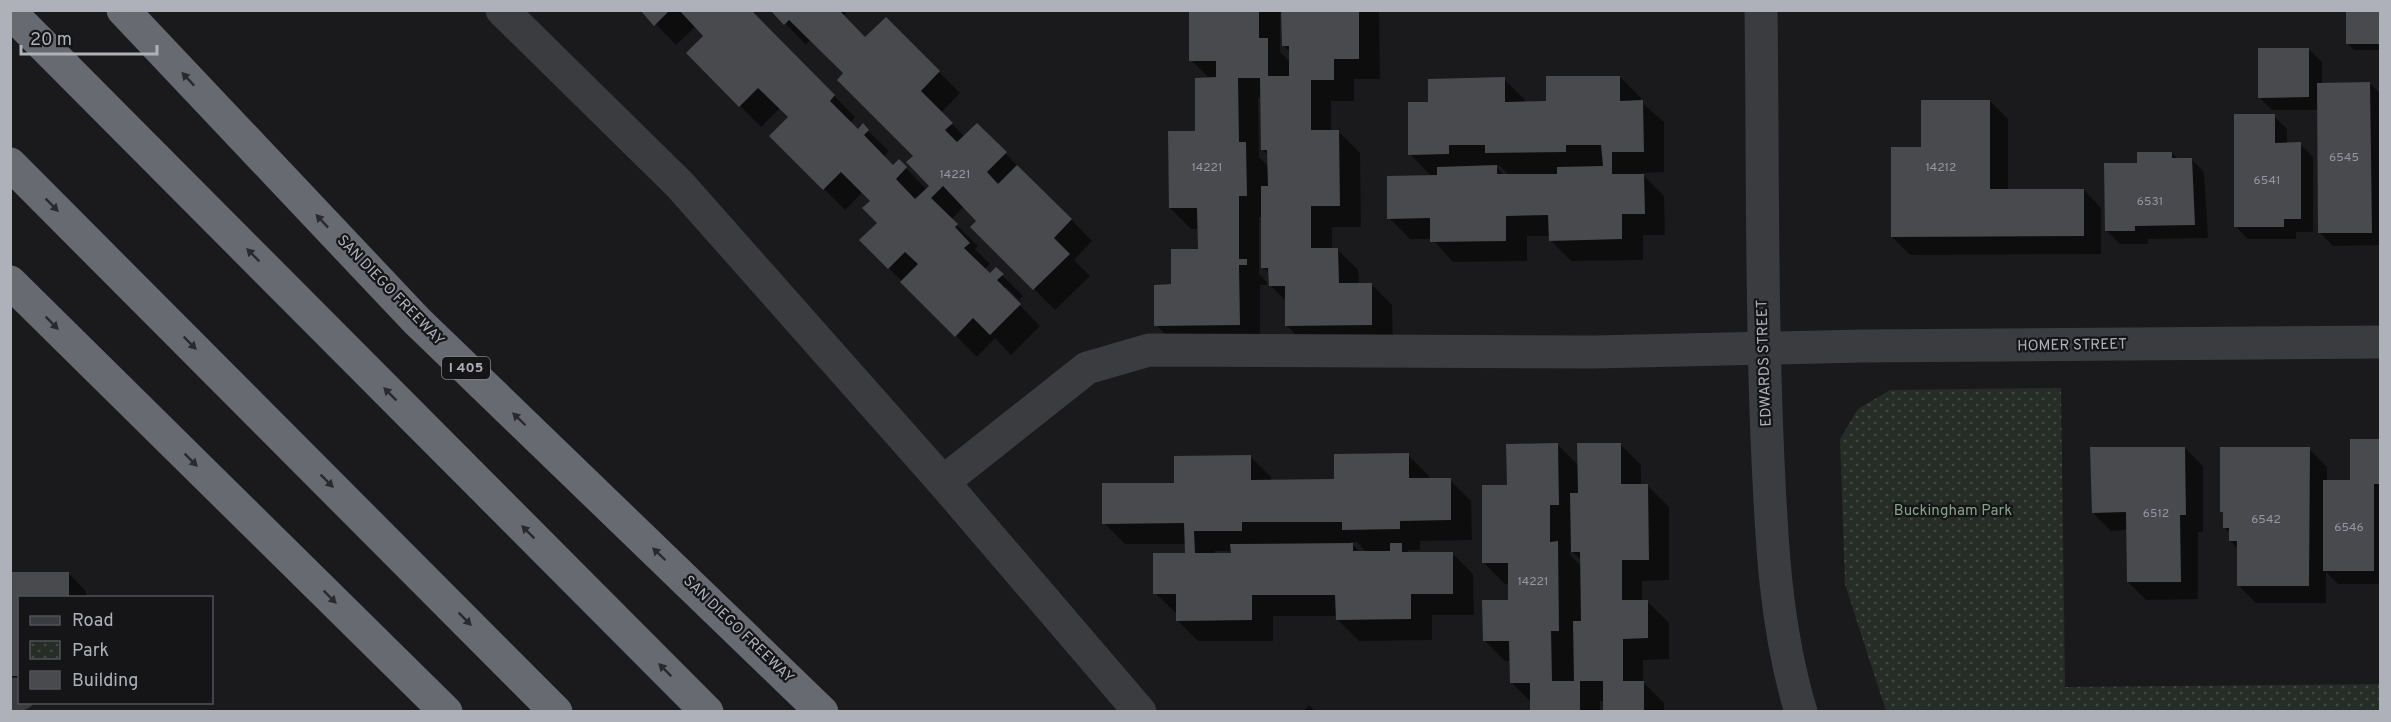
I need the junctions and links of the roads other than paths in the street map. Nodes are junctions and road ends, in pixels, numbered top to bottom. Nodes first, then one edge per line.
1 (123, 10) edge
2 (502, 10) edge
3 (1761, 10) edge
4 (10, 12) edge
5 (10, 164) edge
6 (10, 282) edge
7 (2380, 342) edge
8 (1764, 349) junction
9 (943, 482) junction
10 (447, 711) edge
11 (556, 711) edge
12 (707, 711) edge
13 (822, 711) edge
14 (1140, 711) edge
15 (1802, 711) edge

13 -> 1 highway, SAN DIEGO FREEWAY / I 405
2 - 9 street
3 - 8 street, EDWARDS STREET
12 -> 4 highway
5 -> 11 highway
6 -> 10 highway
7 - 8 street, HOMER STREET
8 - 9 street, HOMER STREET
8 - 15 street, EDWARDS STREET
9 - 14 street

